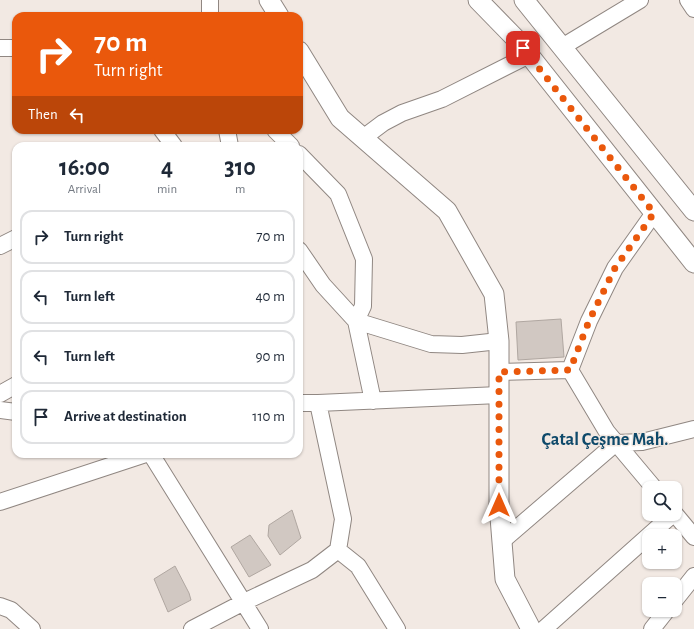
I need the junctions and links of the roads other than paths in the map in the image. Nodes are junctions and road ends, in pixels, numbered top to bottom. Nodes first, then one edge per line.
1 (210, 0) edge
2 (269, 0) edge
3 (478, 0) edge
4 (524, 0) edge
5 (640, 0) edge
6 (688, 0) edge
7 (694, 9) edge
8 (210, 12) edge
9 (276, 12) edge
10 (562, 47) junction
11 (0, 48) edge
12 (12, 48) edge
13 (529, 55) junction
14 (303, 58) edge
15 (279, 134) edge
16 (363, 138) junction
17 (287, 142) edge
18 (303, 158) edge
19 (692, 205) edge
20 (654, 213) junction
21 (12, 240) edge
22 (0, 246) edge
23 (303, 256) edge
24 (694, 263) edge
25 (356, 321) junction
26 (499, 341) junction
27 (570, 370) junction
28 (499, 372) junction
29 (12, 387) edge
30 (0, 394) edge
31 (499, 396) junction
32 (373, 401) junction
33 (303, 403) edge
34 (318, 403) junction
35 (0, 410) edge
36 (12, 412) edge
37 (694, 429) edge
38 (616, 443) junction
39 (134, 458) edge
40 (154, 458) edge
41 (648, 481) edge
42 (0, 502) edge
43 (666, 521) edge
44 (680, 521) edge
45 (694, 537) edge
46 (502, 541) junction
47 (338, 550) junction
48 (694, 576) edge
49 (682, 591) edge
50 (244, 602) junction
51 (0, 606) edge
52 (661, 617) edge
53 (32, 629) edge
54 (192, 629) edge
55 (260, 629) edge
56 (397, 629) edge
57 (531, 629) edge
58 (544, 629) edge
59 (652, 629) edge

1 - 8 street
2 - 9 street
3 - 13 street
4 - 10 street
5 - 10 street
6 - 7 street
10 - 19 street
11 - 12 street
13 - 16 street
13 - 20 street
14 - 16 street
15 - 17 street
16 - 26 street
18 - 25 street
20 - 24 street
20 - 27 street
21 - 22 street
23 - 25 street
25 - 26 street
25 - 32 street
26 - 28 street
27 - 28 street
27 - 38 street
28 - 31 street
29 - 30 street
31 - 32 street
31 - 46 street
32 - 34 street
33 - 34 street
34 - 47 street
35 - 36 street
37 - 38 street
38 - 41 street
38 - 46 street
39 - 42 street
40 - 50 street
43 - 58 street
44 - 45 street
46 - 57 street
47 - 50 street
47 - 56 street
48 - 49 street
50 - 54 street
50 - 55 street
51 - 53 street
52 - 59 street

